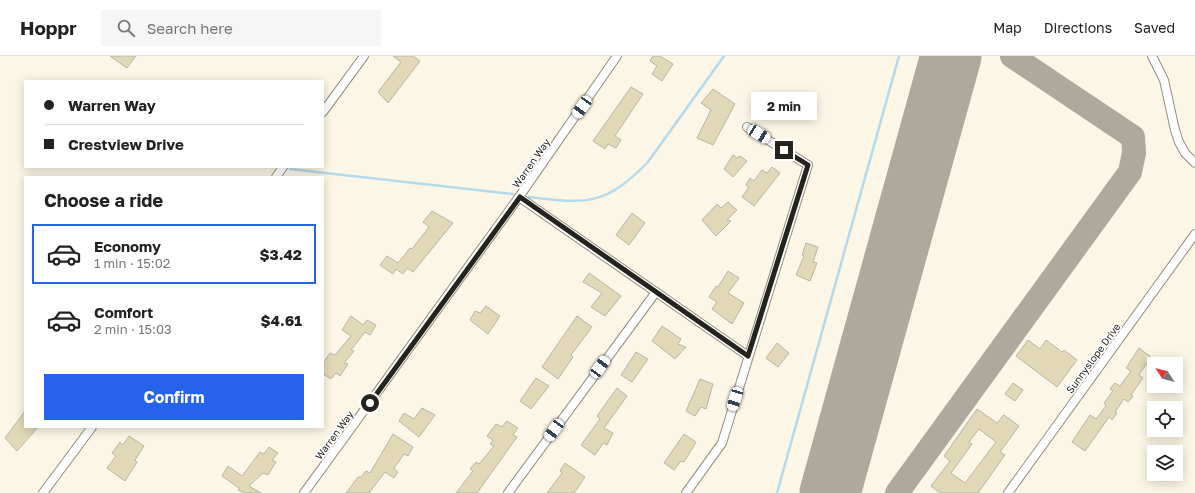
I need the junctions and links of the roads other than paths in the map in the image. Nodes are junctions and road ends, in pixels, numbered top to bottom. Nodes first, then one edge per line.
1 (364, 56) edge
2 (618, 56) edge
3 (1152, 56) edge
4 (324, 111) edge
5 (747, 127) dead end
6 (1195, 163) edge
7 (520, 197) junction
8 (1195, 234) edge
9 (656, 292) junction
10 (748, 356) junction
11 (91, 428) edge
12 (43, 493) edge
13 (304, 493) edge
14 (508, 493) edge
15 (686, 493) edge
16 (1008, 493) edge

1 - 4 street
2 - 7 street, Warren Way
3 - 6 street
5 - 10 street
7 - 9 street
7 - 13 street, Warren Way
8 - 16 street, Sunnyslope Drive
9 - 10 street
9 - 14 street
10 - 15 street
11 - 12 street

